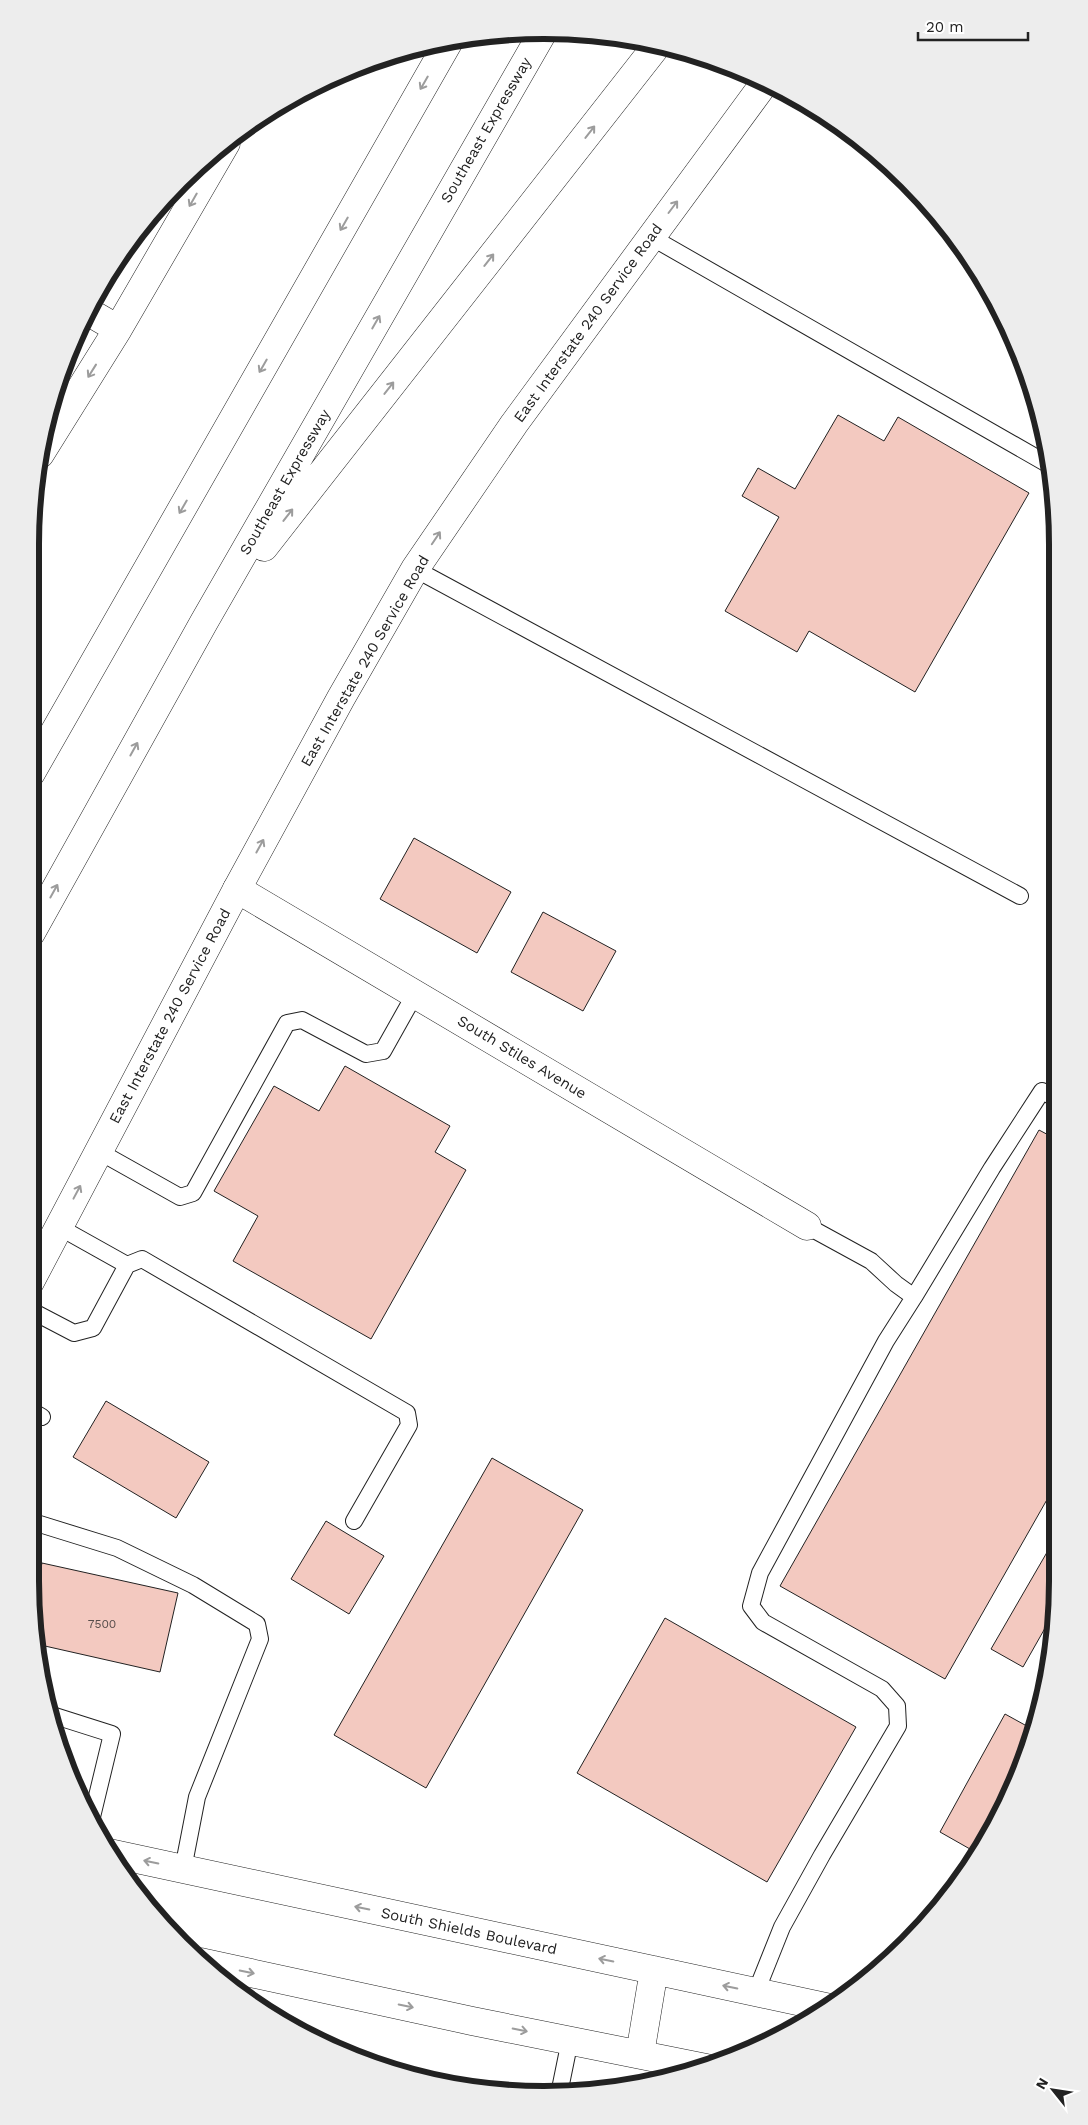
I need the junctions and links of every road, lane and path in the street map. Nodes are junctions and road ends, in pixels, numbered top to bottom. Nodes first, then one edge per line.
1 (539, 39) edge
2 (444, 48) edge
3 (653, 50) edge
4 (761, 88) edge
5 (215, 160) edge
6 (651, 237) junction
7 (94, 315) edge
8 (118, 329) junction
9 (50, 439) edge
10 (1042, 461) edge
11 (415, 569) junction
12 (204, 622) junction
13 (39, 759) edge
14 (237, 889) junction
15 (1020, 896) dead end
16 (39, 919) edge
17 (415, 994) junction
18 (1049, 1095) edge
19 (98, 1152) junction
20 (807, 1226) joint
21 (58, 1227) junction
22 (39, 1264) edge
23 (127, 1265) junction
24 (914, 1297) junction
25 (39, 1315) edge
26 (354, 1521) dead end
27 (39, 1524) edge
28 (58, 1717) edge
29 (94, 1810) edge
30 (120, 1855) edge
31 (183, 1869) junction
32 (216, 1965) edge
33 (654, 1970) junction
34 (756, 1992) junction
35 (818, 2005) edge
36 (570, 2040) junction
37 (640, 2054) junction
38 (689, 2064) edge
39 (561, 2085) edge

12 -> 1 main road, Southeast Expressway
2 -> 13 main road
12 -> 3 main road
6 -> 4 main road, East Interstate 240 Service Road
5 -> 8 main road
6 - 10 lane
11 -> 6 main road, East Interstate 240 Service Road
7 - 8 main road
8 -> 9 main road
14 -> 11 main road, East Interstate 240 Service Road
11 - 15 lane
16 -> 12 main road, Southeast Expressway
14 - 17 main road, South Stiles Avenue
14 - 19 main road, East Interstate 240 Service Road
17 - 19 lane
17 - 20 main road, South Stiles Avenue
18 - 24 lane
21 -> 19 main road, East Interstate 240 Service Road
20 - 24 lane
21 - 22 main road, East Interstate 240 Service Road
21 - 23 lane
23 - 25 lane
23 - 26 lane
24 - 34 lane
27 - 31 lane
28 - 29 lane
31 -> 30 main road, South Shields Boulevard
33 -> 31 main road, South Shields Boulevard
32 -> 36 main road
34 -> 33 main road, South Shields Boulevard
33 - 37 main road
34 - 35 main road, South Shields Boulevard
36 - 37 main road
36 - 39 lane
37 - 38 main road

